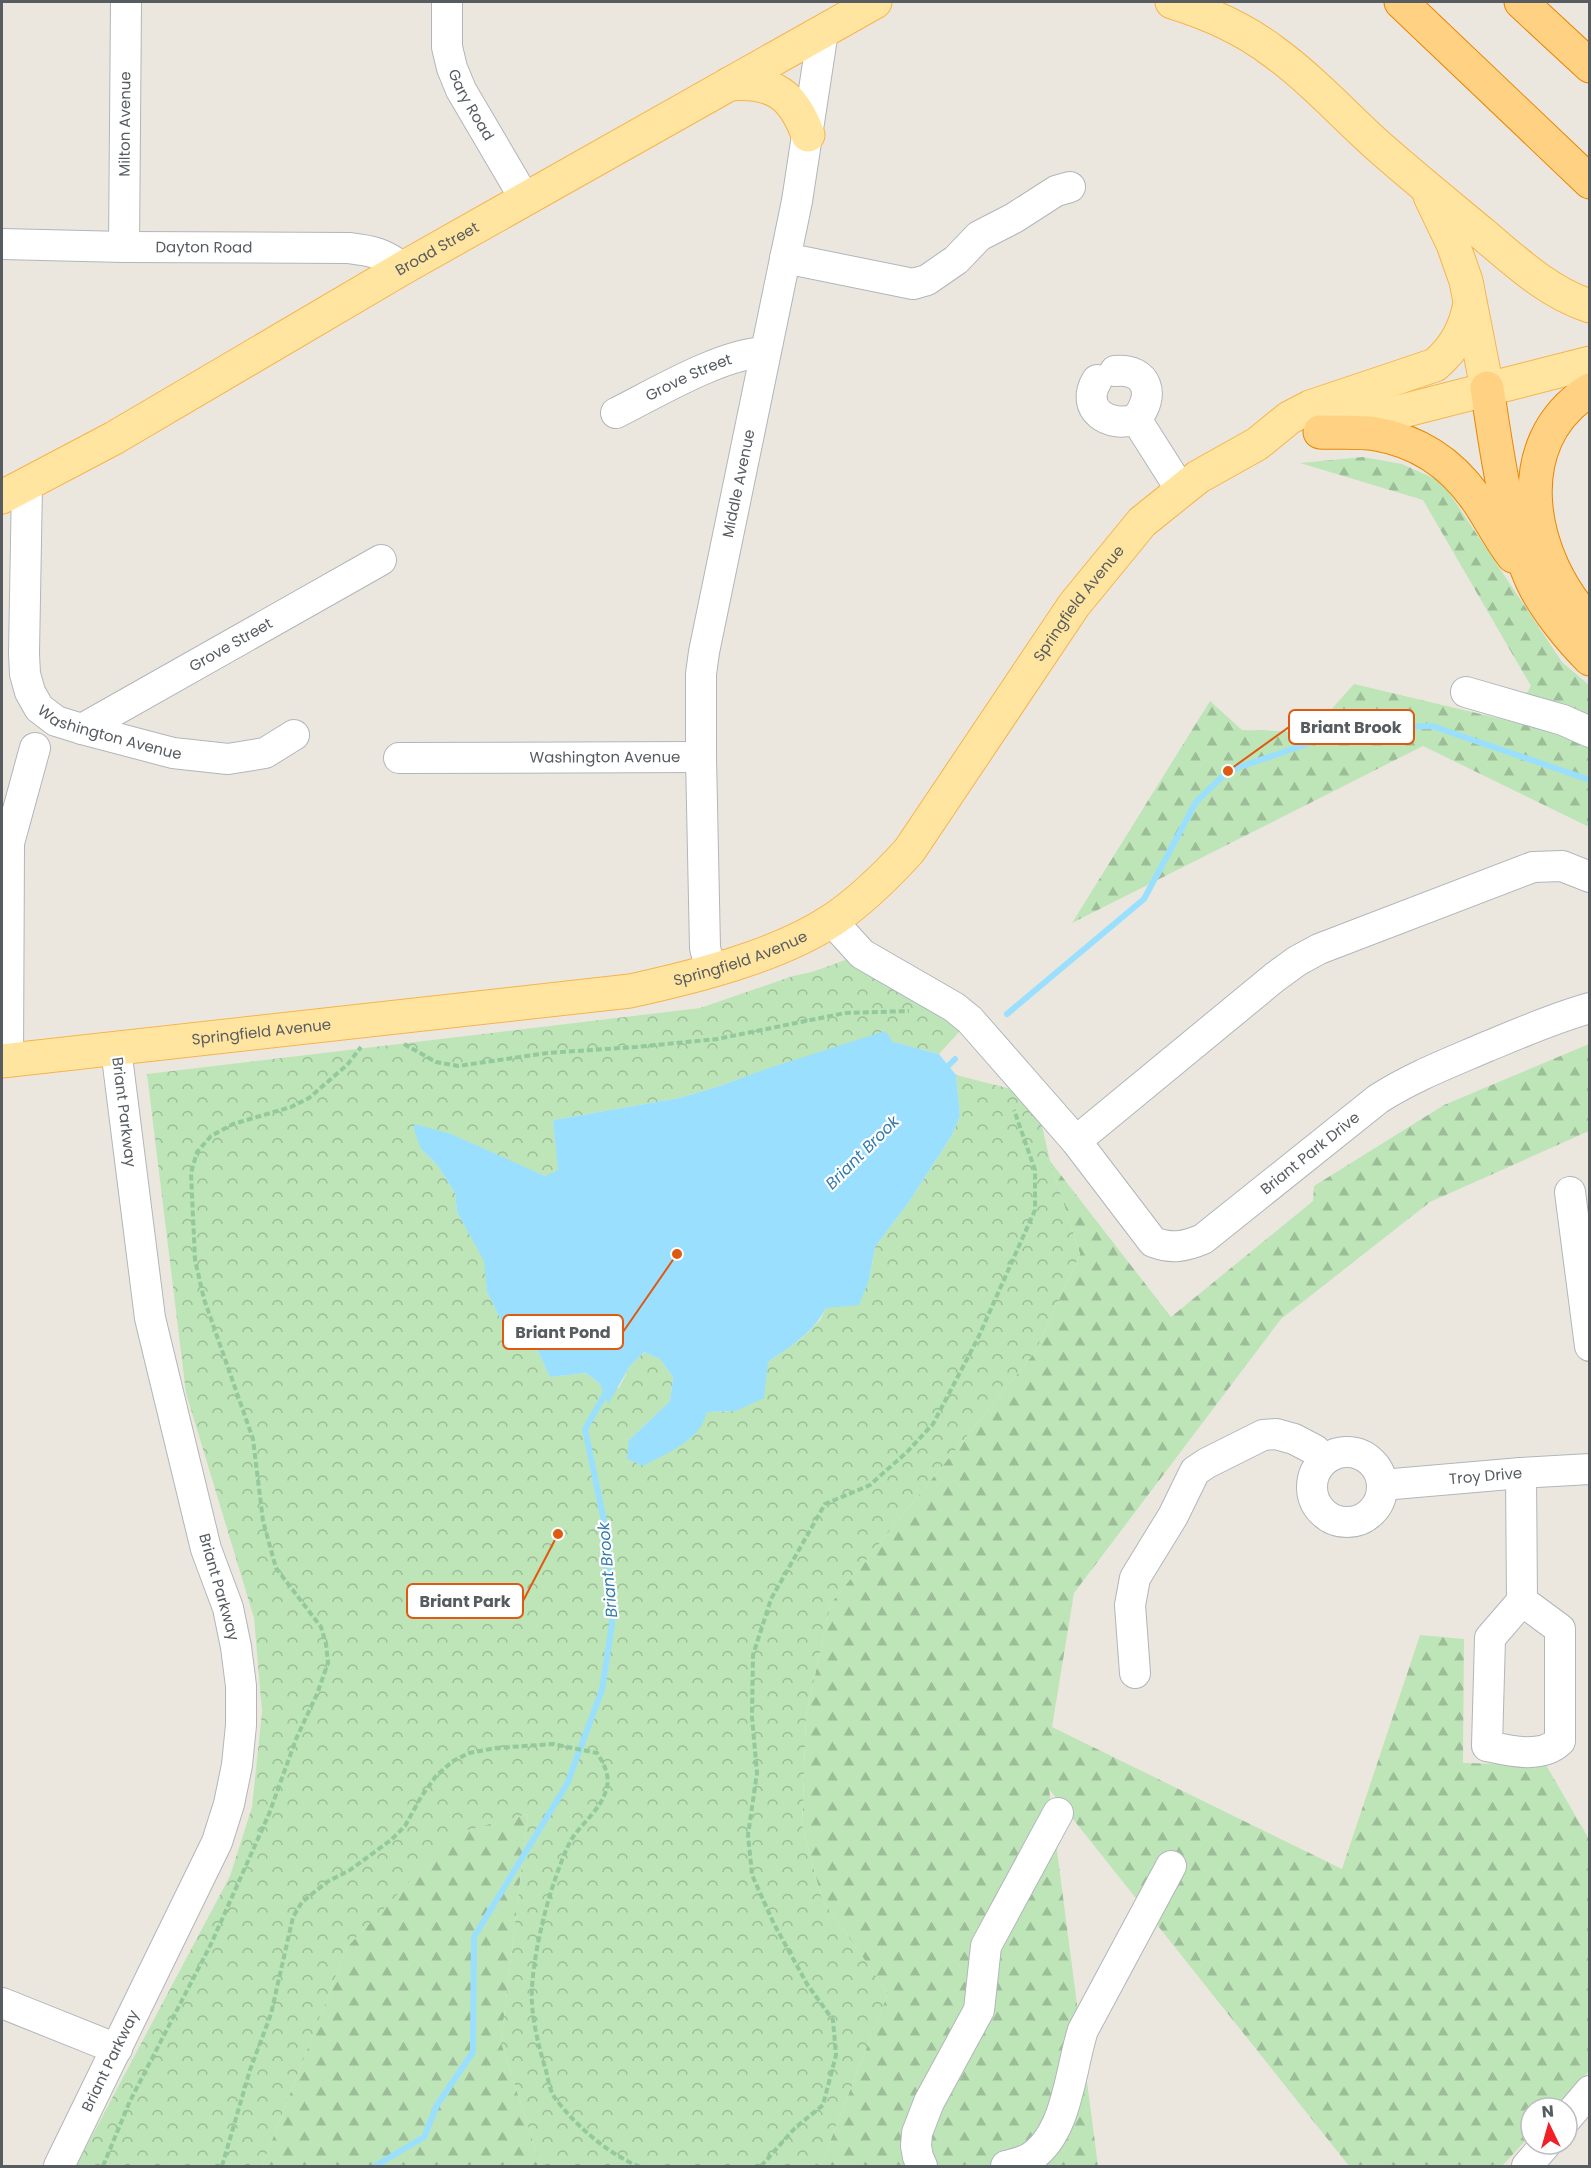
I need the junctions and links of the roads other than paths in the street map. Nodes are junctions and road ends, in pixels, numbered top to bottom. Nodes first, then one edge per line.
1 (126, 2) edge
2 (447, 2) edge
3 (875, 2) edge
4 (1172, 2) edge
5 (1401, 2) edge
6 (1521, 2) edge
7 (826, 16) edge
8 (1590, 66) edge
9 (729, 84) junction
10 (808, 135) junction
11 (1590, 182) edge
12 (1070, 187) dead end
13 (1426, 187) junction
14 (525, 199) junction
15 (2, 244) edge
16 (124, 247) junction
17 (785, 258) junction
18 (403, 268) junction
19 (1470, 304) junction
20 (1590, 306) edge
21 (765, 352) junction
22 (1590, 363) edge
23 (1487, 388) junction
24 (1590, 390) edge
25 (615, 413) dead end
26 (1136, 419) junction
27 (1320, 432) junction
28 (1257, 444) junction
29 (1181, 490) junction
30 (14, 491) edge
31 (381, 560) dead end
32 (1533, 582) junction
33 (1590, 622) edge
34 (1590, 659) edge
35 (1466, 692) dead end
36 (82, 729) junction
37 (1590, 732) edge
38 (294, 735) dead end
39 (35, 748) dead end
40 (700, 757) junction
41 (399, 758) dead end
42 (1590, 877) edge
43 (832, 921) junction
44 (711, 971) junction
45 (1590, 1008) edge
46 (116, 1049) junction
47 (5, 1061) edge
48 (1076, 1141) junction
49 (1569, 1192) dead end
50 (1590, 1346) edge
51 (1324, 1460) junction
52 (1590, 1469) edge
53 (1521, 1473) junction
54 (1382, 1485) junction
55 (1522, 1601) junction
56 (1135, 1673) dead end
57 (1058, 1813) dead end
58 (1171, 1866) dead end
59 (2, 2003) edge
60 (117, 2049) junction
61 (1590, 2091) edge
62 (1579, 2104) edge
63 (59, 2166) edge
64 (922, 2166) edge
65 (1006, 2166) edge

1 - 16 street, Milton Avenue
2 - 14 street, Gary Road
3 - 7 main road, Broad Street
4 - 13 main road
5 - 11 highway
6 - 8 highway
7 - 9 main road, Broad Street
7 - 10 street, Middle Avenue
9 - 10 main road
9 - 14 main road, Broad Street
10 - 17 street, Middle Avenue
12 - 17 street
13 - 19 main road
13 - 20 main road
14 - 18 main road, Broad Street
15 - 16 street, Dayton Road
16 - 18 street, Dayton Road
17 - 21 street, Middle Avenue
18 - 30 main road, Broad Street
19 - 23 main road
19 - 28 main road, Springfield Avenue
21 - 25 street, Grove Street
21 - 40 street, Middle Avenue
22 - 23 main road, Springfield Avenue
23 - 27 main road, Springfield Avenue
23 - 32 highway
24 - 33 highway
26 - 26 street
26 - 29 street
27 - 28 main road, Springfield Avenue
27 - 32 highway
28 - 29 main road, Springfield Avenue
29 - 43 main road, Springfield Avenue
30 - 36 street, Washington Avenue
31 - 36 street, Grove Street
32 - 34 highway
35 - 37 street
36 - 38 street, Washington Avenue
39 - 47 street
40 - 41 street, Washington Avenue
40 - 44 street, Middle Avenue
42 - 48 street
43 - 44 main road, Springfield Avenue
43 - 48 street, Briant Park Drive
44 - 46 main road, Springfield Avenue
45 - 48 street, Briant Park Drive
46 - 47 main road, Springfield Avenue
46 - 60 street, Briant Parkway
49 - 50 street
51 - 54 street
51 - 54 street
51 - 56 street
52 - 53 street, Troy Drive
53 - 54 street, Troy Drive
53 - 55 street
55 - 55 street
57 - 64 street
58 - 65 street
59 - 60 street
60 - 63 street, Briant Parkway
61 - 62 street

